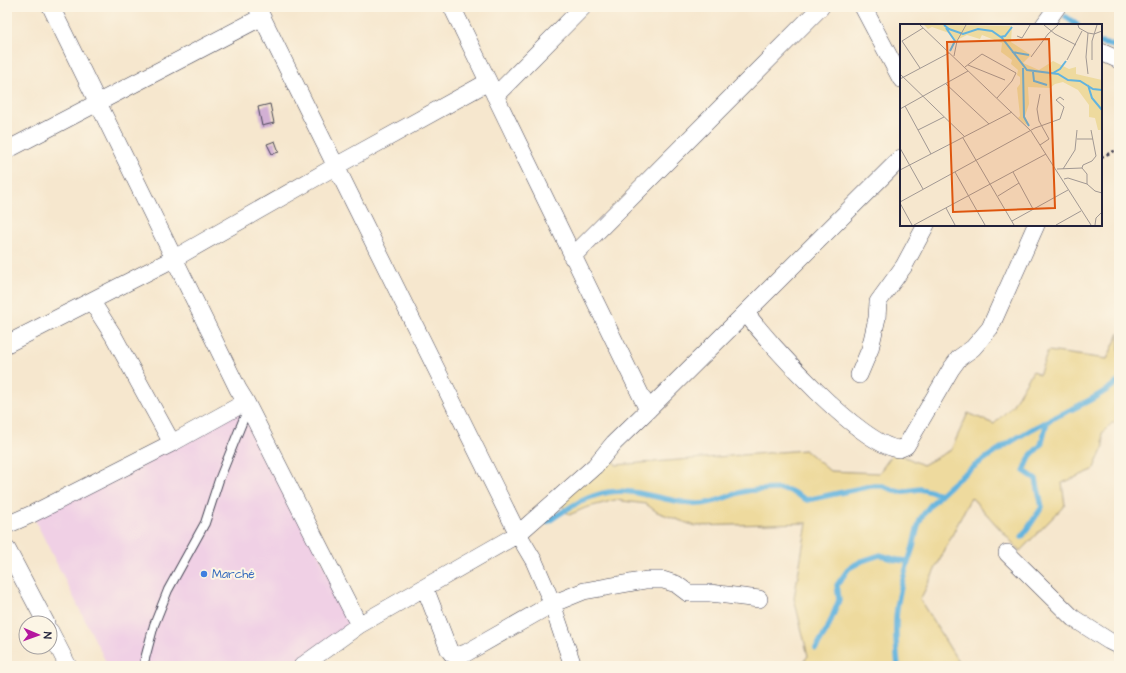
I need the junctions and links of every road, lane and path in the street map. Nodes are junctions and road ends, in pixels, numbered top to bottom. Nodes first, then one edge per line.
1 (51, 7) edge
2 (452, 7) edge
3 (583, 7) edge
4 (821, 7) edge
5 (864, 7) edge
6 (1057, 7) edge
7 (260, 12) edge
8 (1045, 24) edge
9 (1102, 52) edge
10 (1119, 60) edge
11 (900, 77) edge
12 (491, 89) junction
13 (98, 102) junction
14 (1119, 149) edge
15 (7, 150) edge
16 (1102, 157) edge
17 (900, 159) edge
18 (336, 166) junction
19 (925, 226) edge
20 (1036, 226) edge
21 (572, 257) junction
22 (175, 258) junction
23 (92, 302) junction
24 (746, 313) junction
25 (7, 344) edge
26 (859, 375) dead end
27 (247, 405) junction
28 (648, 410) junction
29 (172, 443) junction
30 (7, 525) edge
31 (518, 534) junction
32 (7, 549) edge
33 (1007, 553) dead end
34 (425, 588) junction
35 (759, 599) dead end
36 (552, 604) junction
37 (42, 615) edge
38 (358, 625) junction
39 (1119, 646) edge
40 (58, 647) edge
41 (68, 666) edge
42 (143, 666) edge
43 (302, 666) edge
44 (573, 666) edge

1 - 13 street
2 - 12 street
3 - 12 street
4 - 21 street
5 - 11 street
6 - 8 street
7 - 13 street
7 - 18 street
9 - 10 street
12 - 18 street
12 - 21 street
13 - 15 street
13 - 22 street
14 - 16 path
17 - 24 street
18 - 22 street
18 - 31 street
19 - 26 street
20 - 24 street
21 - 28 street
22 - 23 street
22 - 27 street
23 - 25 street
23 - 29 street
24 - 28 street
27 - 29 street
27 - 38 street
27 - 42 lane
28 - 31 street
29 - 30 street
31 - 34 street
31 - 36 street
32 - 37 street
33 - 39 street
34 - 36 street
34 - 38 street
35 - 36 street
36 - 44 street
38 - 43 street
40 - 41 street

